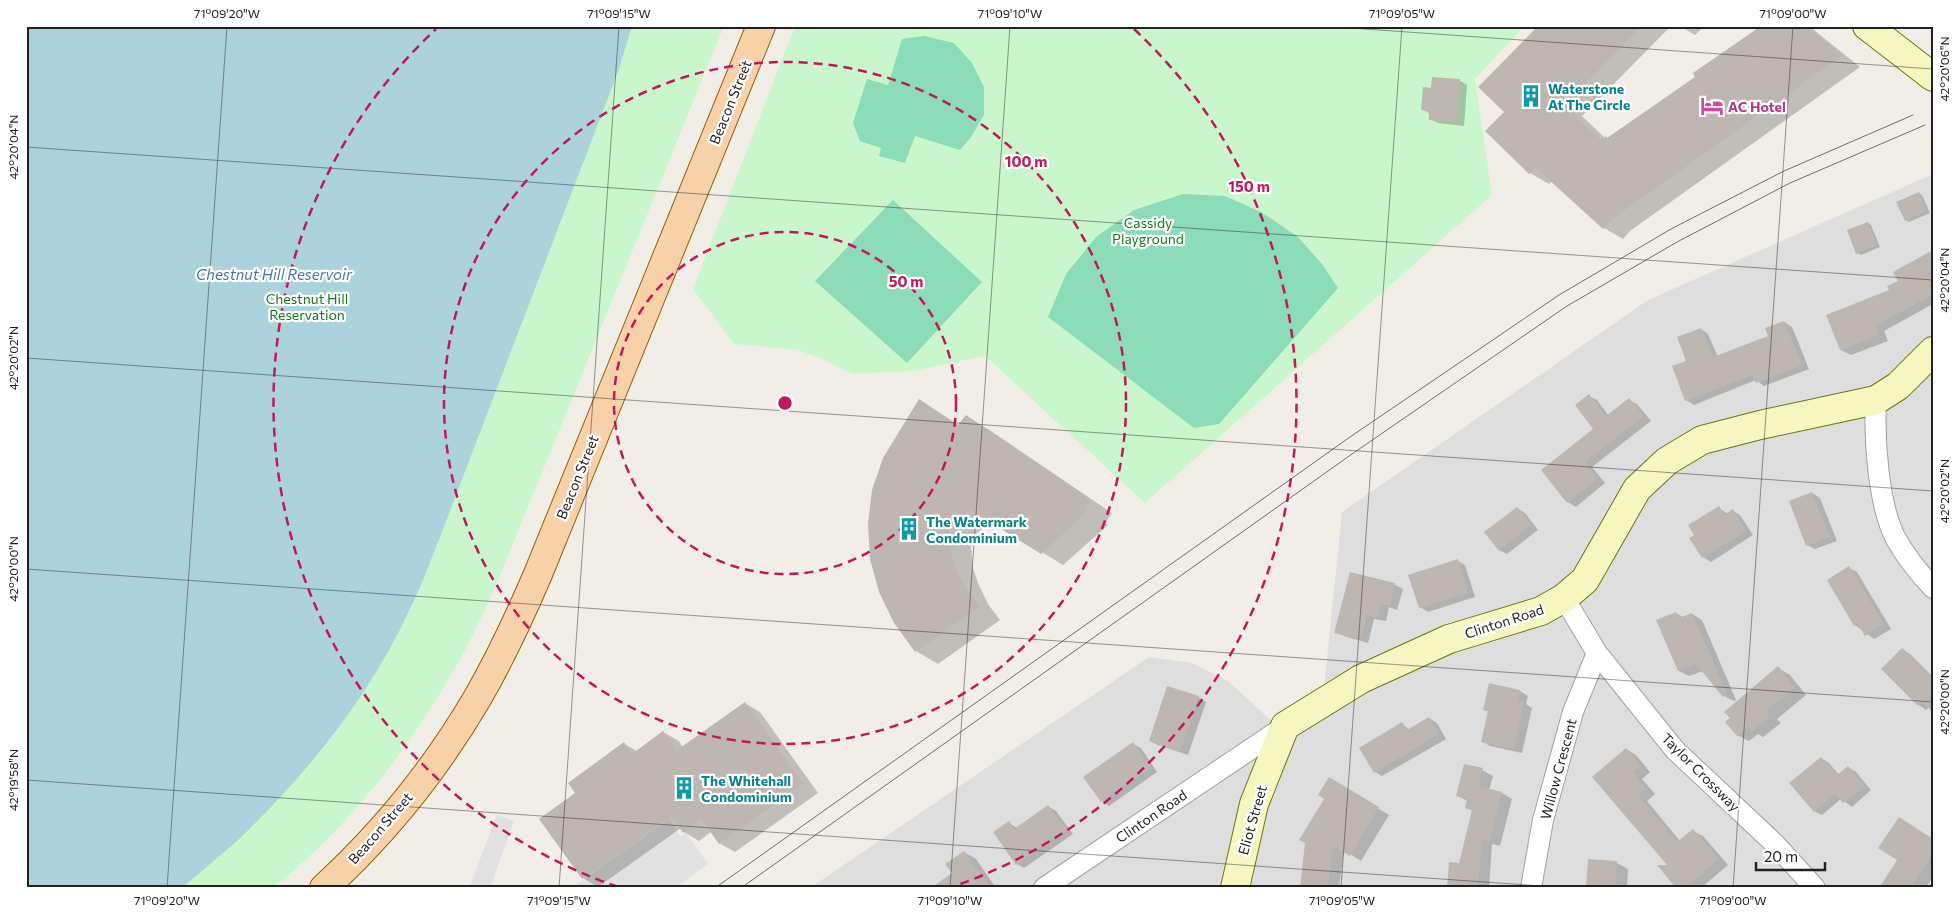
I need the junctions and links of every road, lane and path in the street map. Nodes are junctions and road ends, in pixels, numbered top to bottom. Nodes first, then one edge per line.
1 (761, 26) edge
2 (1867, 26) edge
3 (1933, 77) edge
4 (1933, 351) edge
5 (1876, 400) junction
6 (1933, 588) edge
7 (1564, 598) junction
8 (1597, 653) junction
9 (1285, 726) junction
10 (324, 888) edge
11 (1044, 888) edge
12 (1235, 888) edge
13 (1531, 888) edge
14 (1815, 888) edge

1 - 10 main road, Beacon Street
2 - 3 street
4 - 5 street, Clinton Road
5 - 6 street
5 - 7 street, Clinton Road
7 - 8 street, Taylor Crossway
7 - 9 street, Clinton Road
8 - 13 street, Willow Crescent
8 - 14 street, Taylor Crossway
9 - 11 street, Clinton Road
9 - 12 street, Eliot Street

